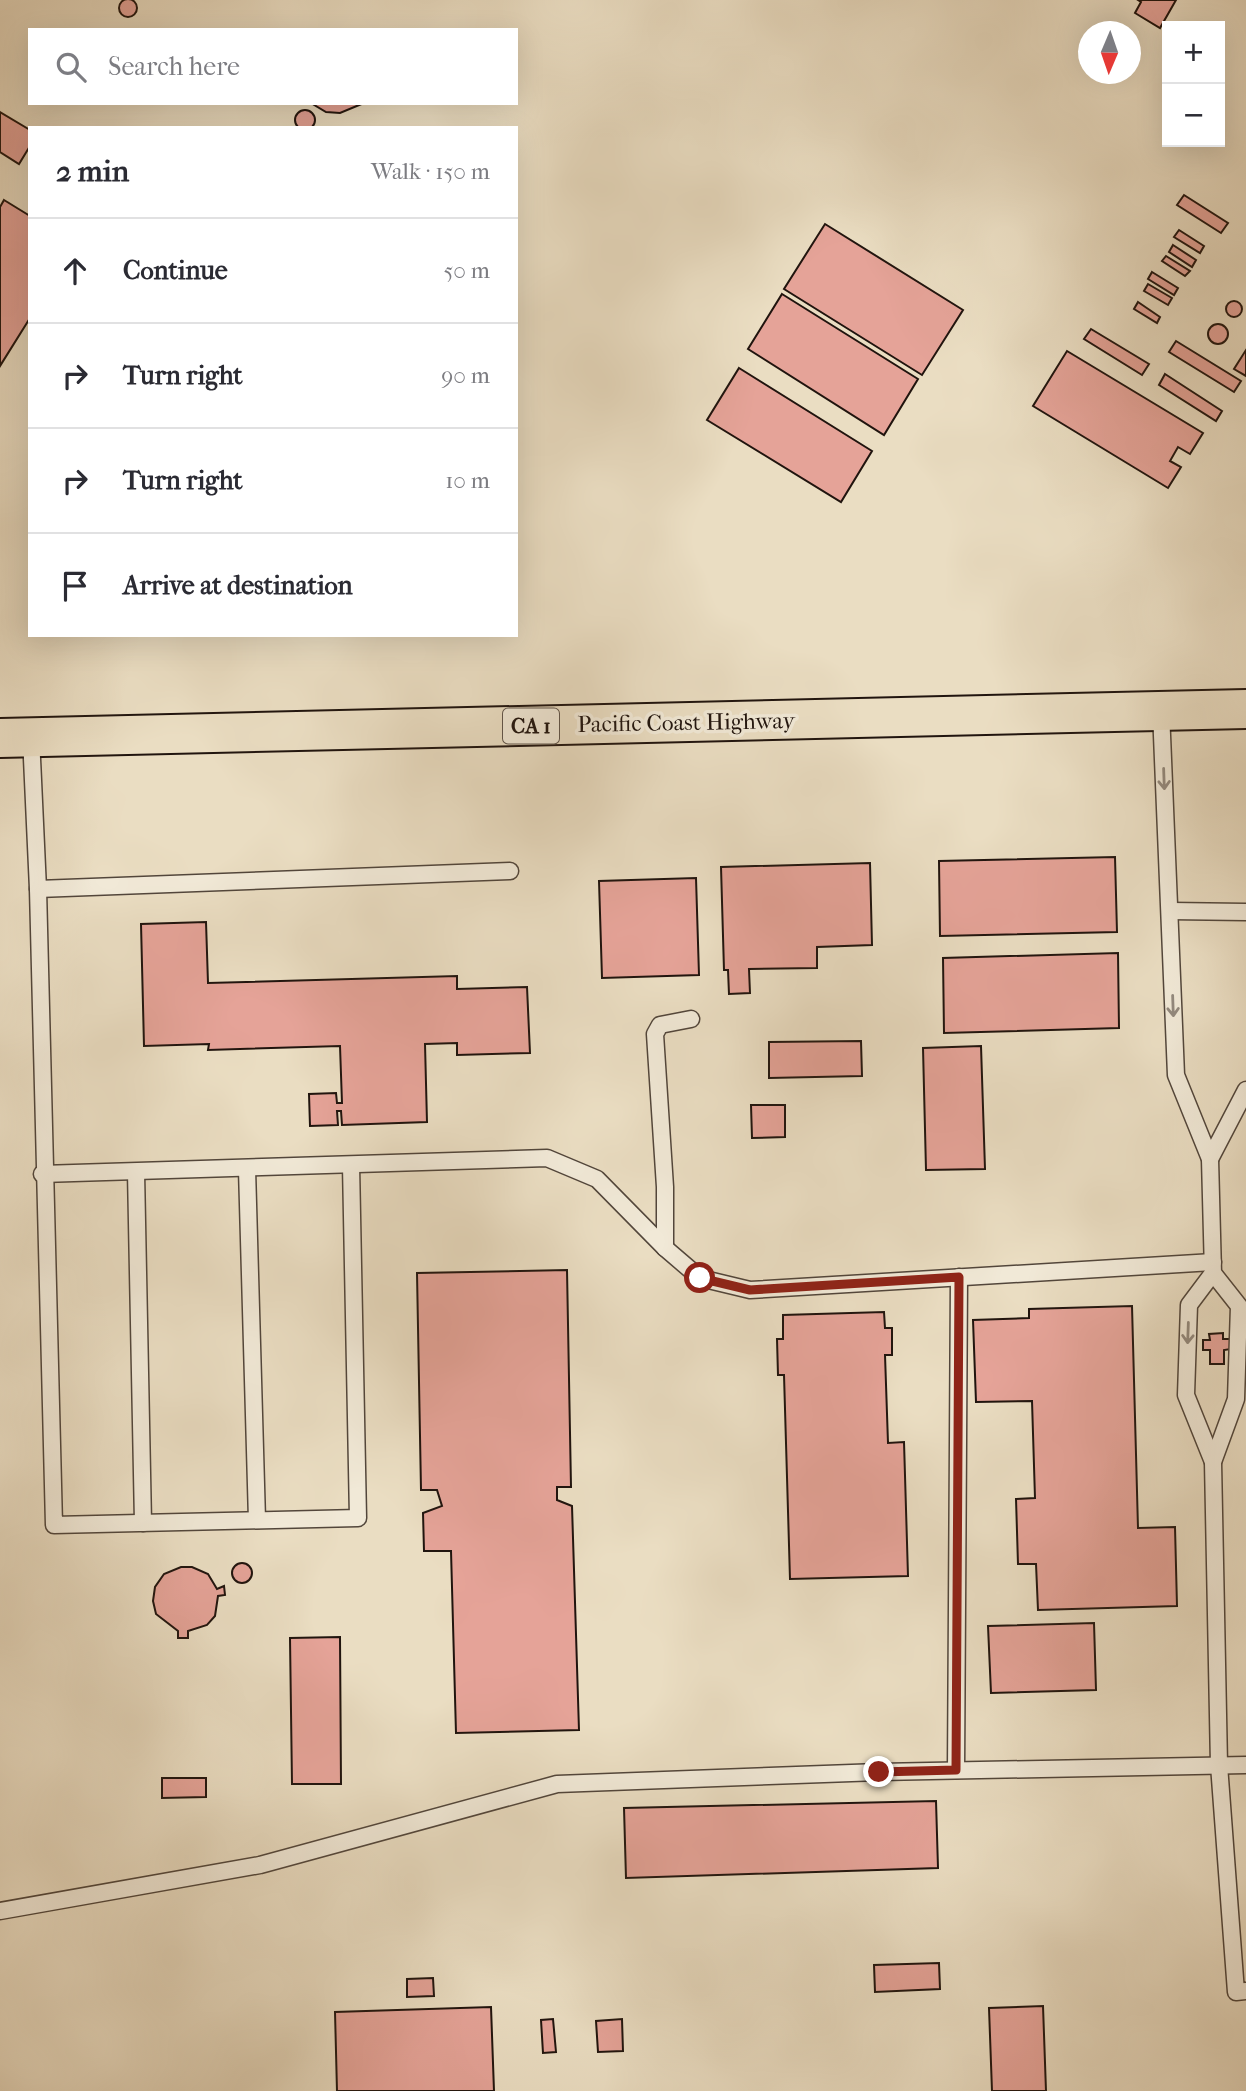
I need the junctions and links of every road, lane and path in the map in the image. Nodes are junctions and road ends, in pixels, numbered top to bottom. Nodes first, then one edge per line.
1 (1246, 709) edge
2 (1161, 711) junction
3 (15, 738) edge
4 (510, 871) dead end
5 (38, 889) junction
6 (1170, 911) junction
7 (1246, 912) edge
8 (691, 1019) dead end
9 (1246, 1090) edge
10 (1210, 1158) junction
11 (351, 1165) junction
12 (247, 1169) junction
13 (136, 1172) junction
14 (42, 1174) junction
15 (665, 1248) junction
16 (1213, 1267) junction
17 (959, 1277) junction
18 (1213, 1462) junction
19 (257, 1520) junction
20 (143, 1523) junction
21 (1219, 1765) junction
22 (1246, 1765) edge
23 (956, 1770) junction
24 (0, 1911) edge
25 (1246, 1992) edge

1 - 2 highway, Pacific Coast Highway / CA 1
2 - 3 highway, Pacific Coast Highway / CA 1
2 -> 6 lane
3 - 5 lane
4 - 5 lane
5 - 14 lane
6 - 7 lane
6 -> 10 lane
8 - 15 lane
9 - 10 lane
10 - 16 lane
11 - 12 lane
11 - 15 lane
11 - 19 lane
12 - 13 lane
12 - 19 lane
13 - 14 lane
13 - 20 lane
14 - 20 lane
15 - 17 lane
16 - 17 lane
16 - 18 lane
16 -> 18 lane
17 - 23 lane
18 - 21 lane
19 - 20 lane
21 - 22 lane
21 - 23 lane
21 - 25 lane
23 - 24 lane

